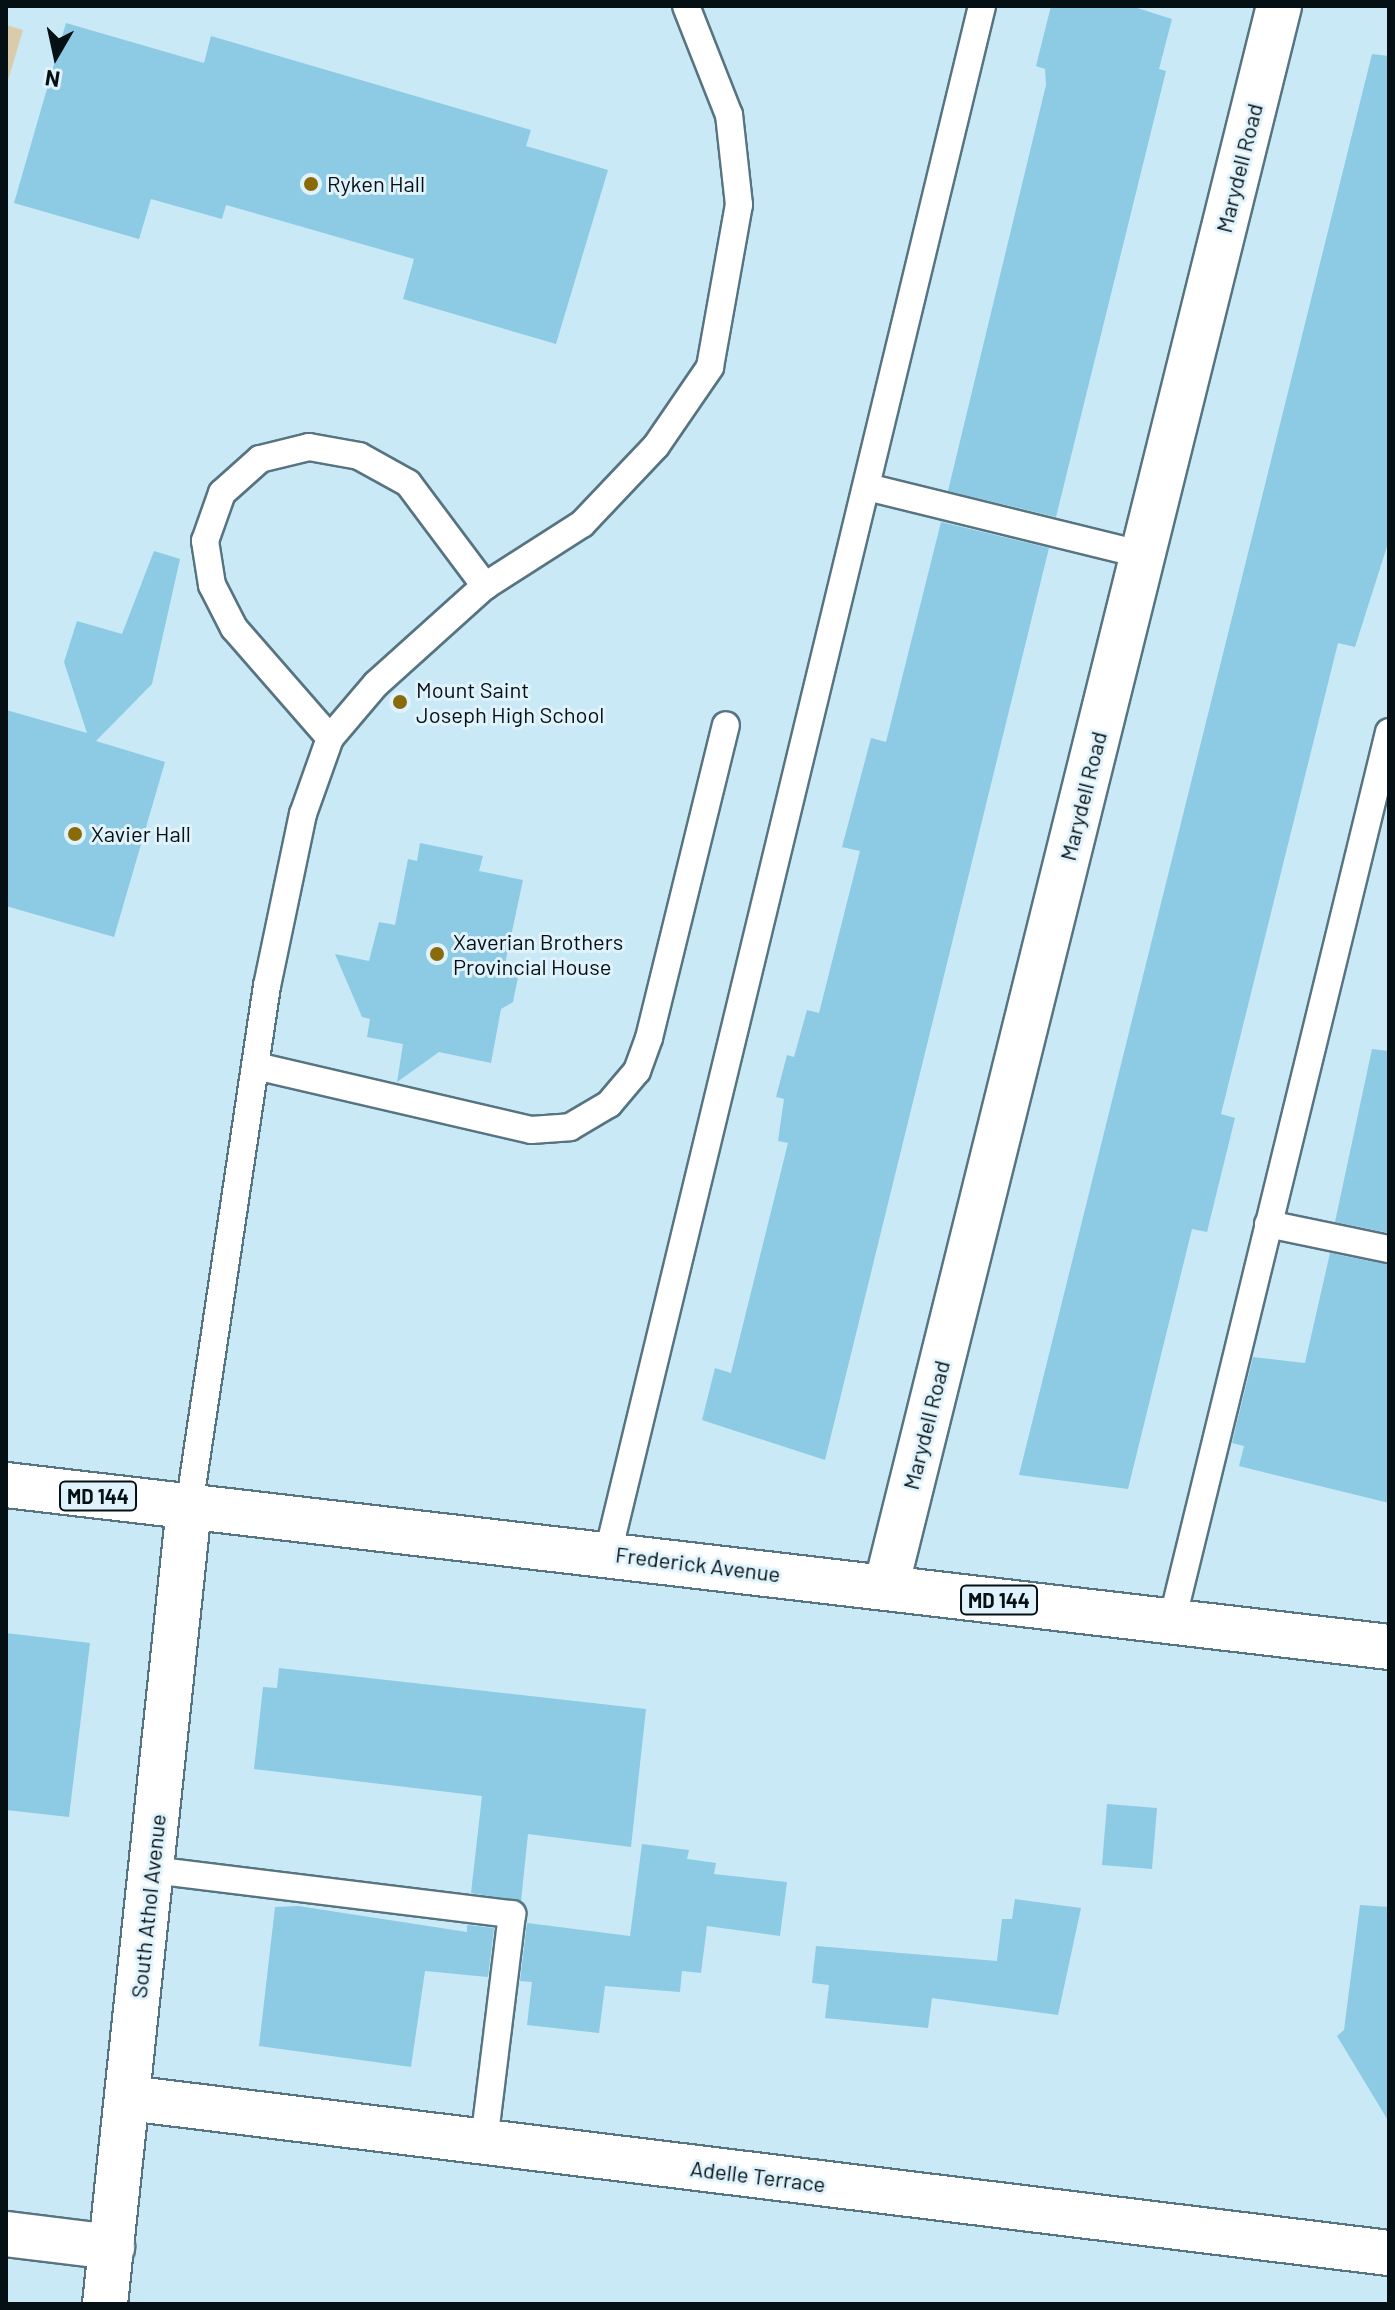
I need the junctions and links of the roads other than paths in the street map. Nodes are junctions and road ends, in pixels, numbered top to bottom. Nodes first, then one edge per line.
1 (686, 6) edge
2 (982, 6) edge
3 (1279, 6) edge
4 (867, 487) junction
5 (1143, 555) junction
6 (485, 586) junction
7 (726, 725) dead end
8 (1389, 732) edge
9 (330, 738) junction
10 (256, 1066) junction
11 (1268, 1224) junction
12 (1389, 1249) edge
13 (6, 1485) edge
14 (189, 1507) junction
15 (608, 1553) junction
16 (886, 1587) junction
17 (1172, 1621) junction
18 (1389, 1647) edge
19 (152, 1870) junction
20 (128, 2098) junction
21 (484, 2142) junction
22 (6, 2234) edge
23 (112, 2247) junction
24 (1389, 2253) edge
25 (105, 2304) edge

1 - 6 lane
2 - 4 lane
3 - 5 street, Marydell Road
4 - 5 lane
4 - 15 lane
5 - 16 street, Marydell Road
6 - 9 lane
6 - 9 lane
7 - 10 lane
8 - 11 lane
9 - 10 lane
10 - 14 lane
11 - 12 lane
11 - 17 lane
13 - 14 street, Frederick Avenue / MD 144
14 - 15 street, Frederick Avenue / MD 144
14 - 19 street, South Athol Avenue
15 - 16 street, Frederick Avenue / MD 144
16 - 17 street, Frederick Avenue / MD 144
17 - 18 street, Frederick Avenue / MD 144
19 - 20 street, South Athol Avenue
19 - 21 lane
20 - 21 street, Adelle Terrace
20 - 23 street, South Athol Avenue
21 - 24 street, Adelle Terrace
22 - 23 street
23 - 25 street, South Athol Avenue

